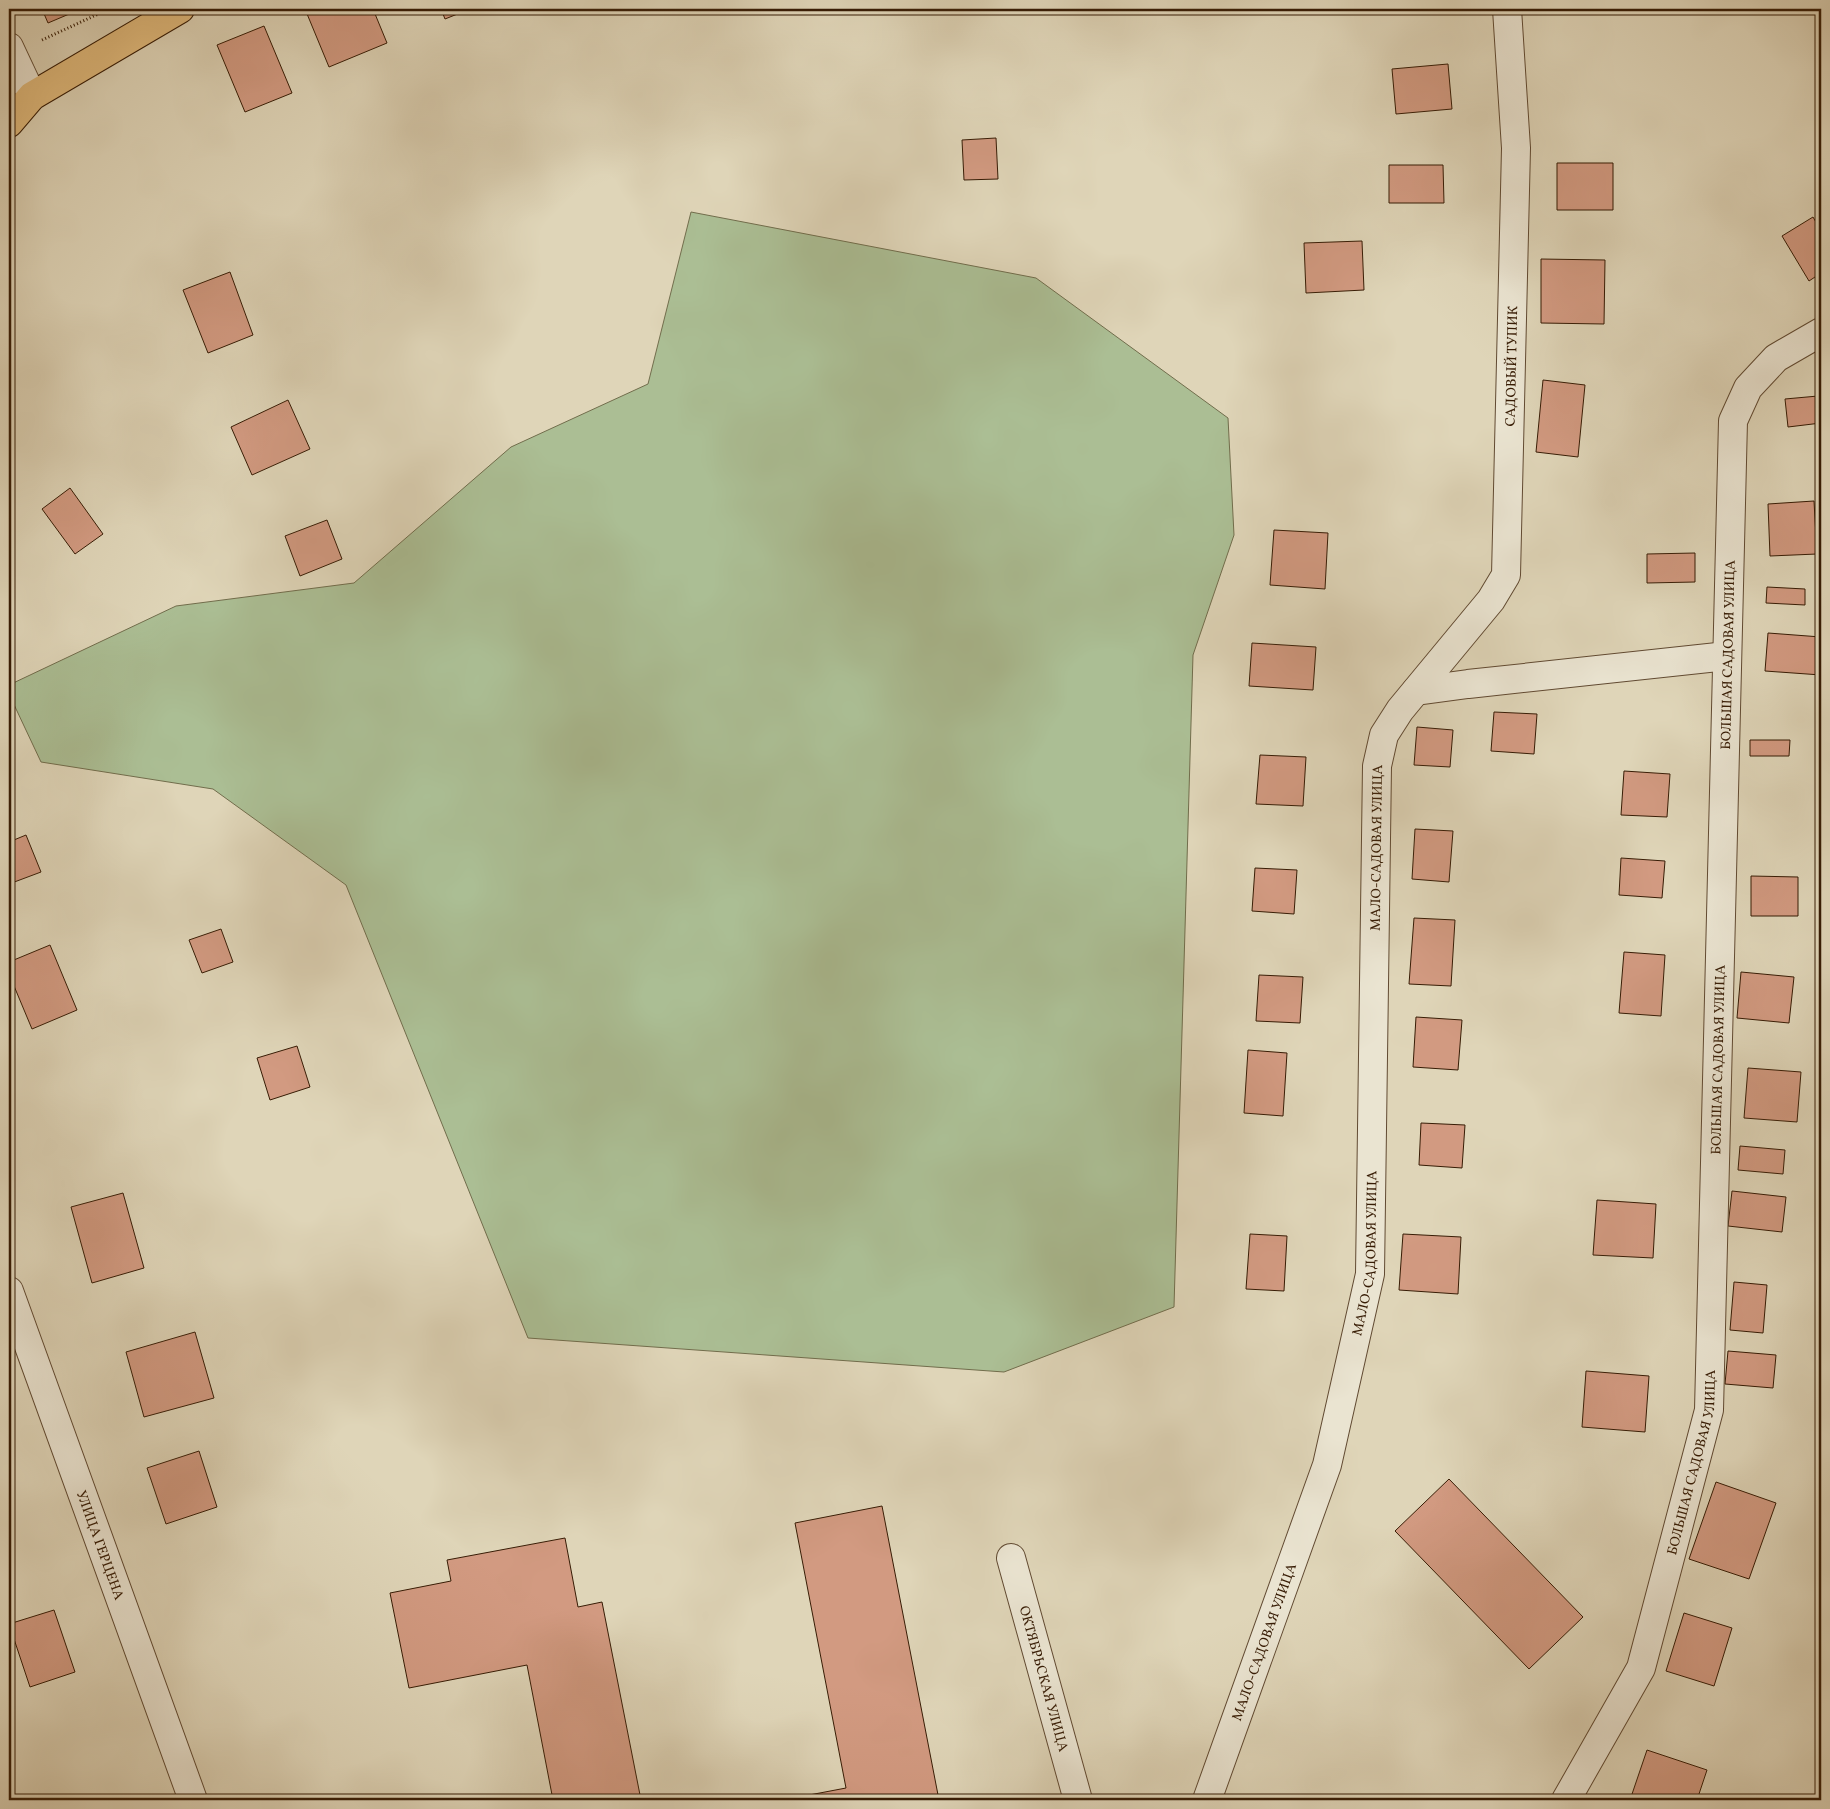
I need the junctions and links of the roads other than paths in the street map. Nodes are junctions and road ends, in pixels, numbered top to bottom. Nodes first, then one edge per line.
1 (180, 9) edge
2 (1507, 9) edge
3 (10, 51) edge
4 (32, 96) junction
5 (9, 123) edge
6 (1821, 332) edge
7 (1727, 656) junction
8 (1416, 691) junction
9 (9, 1291) edge
10 (1011, 1558) dead end
11 (193, 1800) edge
12 (1078, 1800) edge
13 (1207, 1800) edge
14 (1566, 1800) edge

1 - 4 main road
2 - 8 street, САДОВЫЙ ТУПИК
3 - 4 street
4 - 5 main road
6 - 7 street, БОЛЬШАЯ САДОВАЯ УЛИЦА
7 - 8 street
7 - 14 street, БОЛЬШАЯ САДОВАЯ УЛИЦА
8 - 13 street, МАЛО-САДОВАЯ УЛИЦА
9 - 11 street, УЛИЦА ГЕРЦЕНА
10 - 12 street, ОКТЯБРЬСКАЯ УЛИЦА

